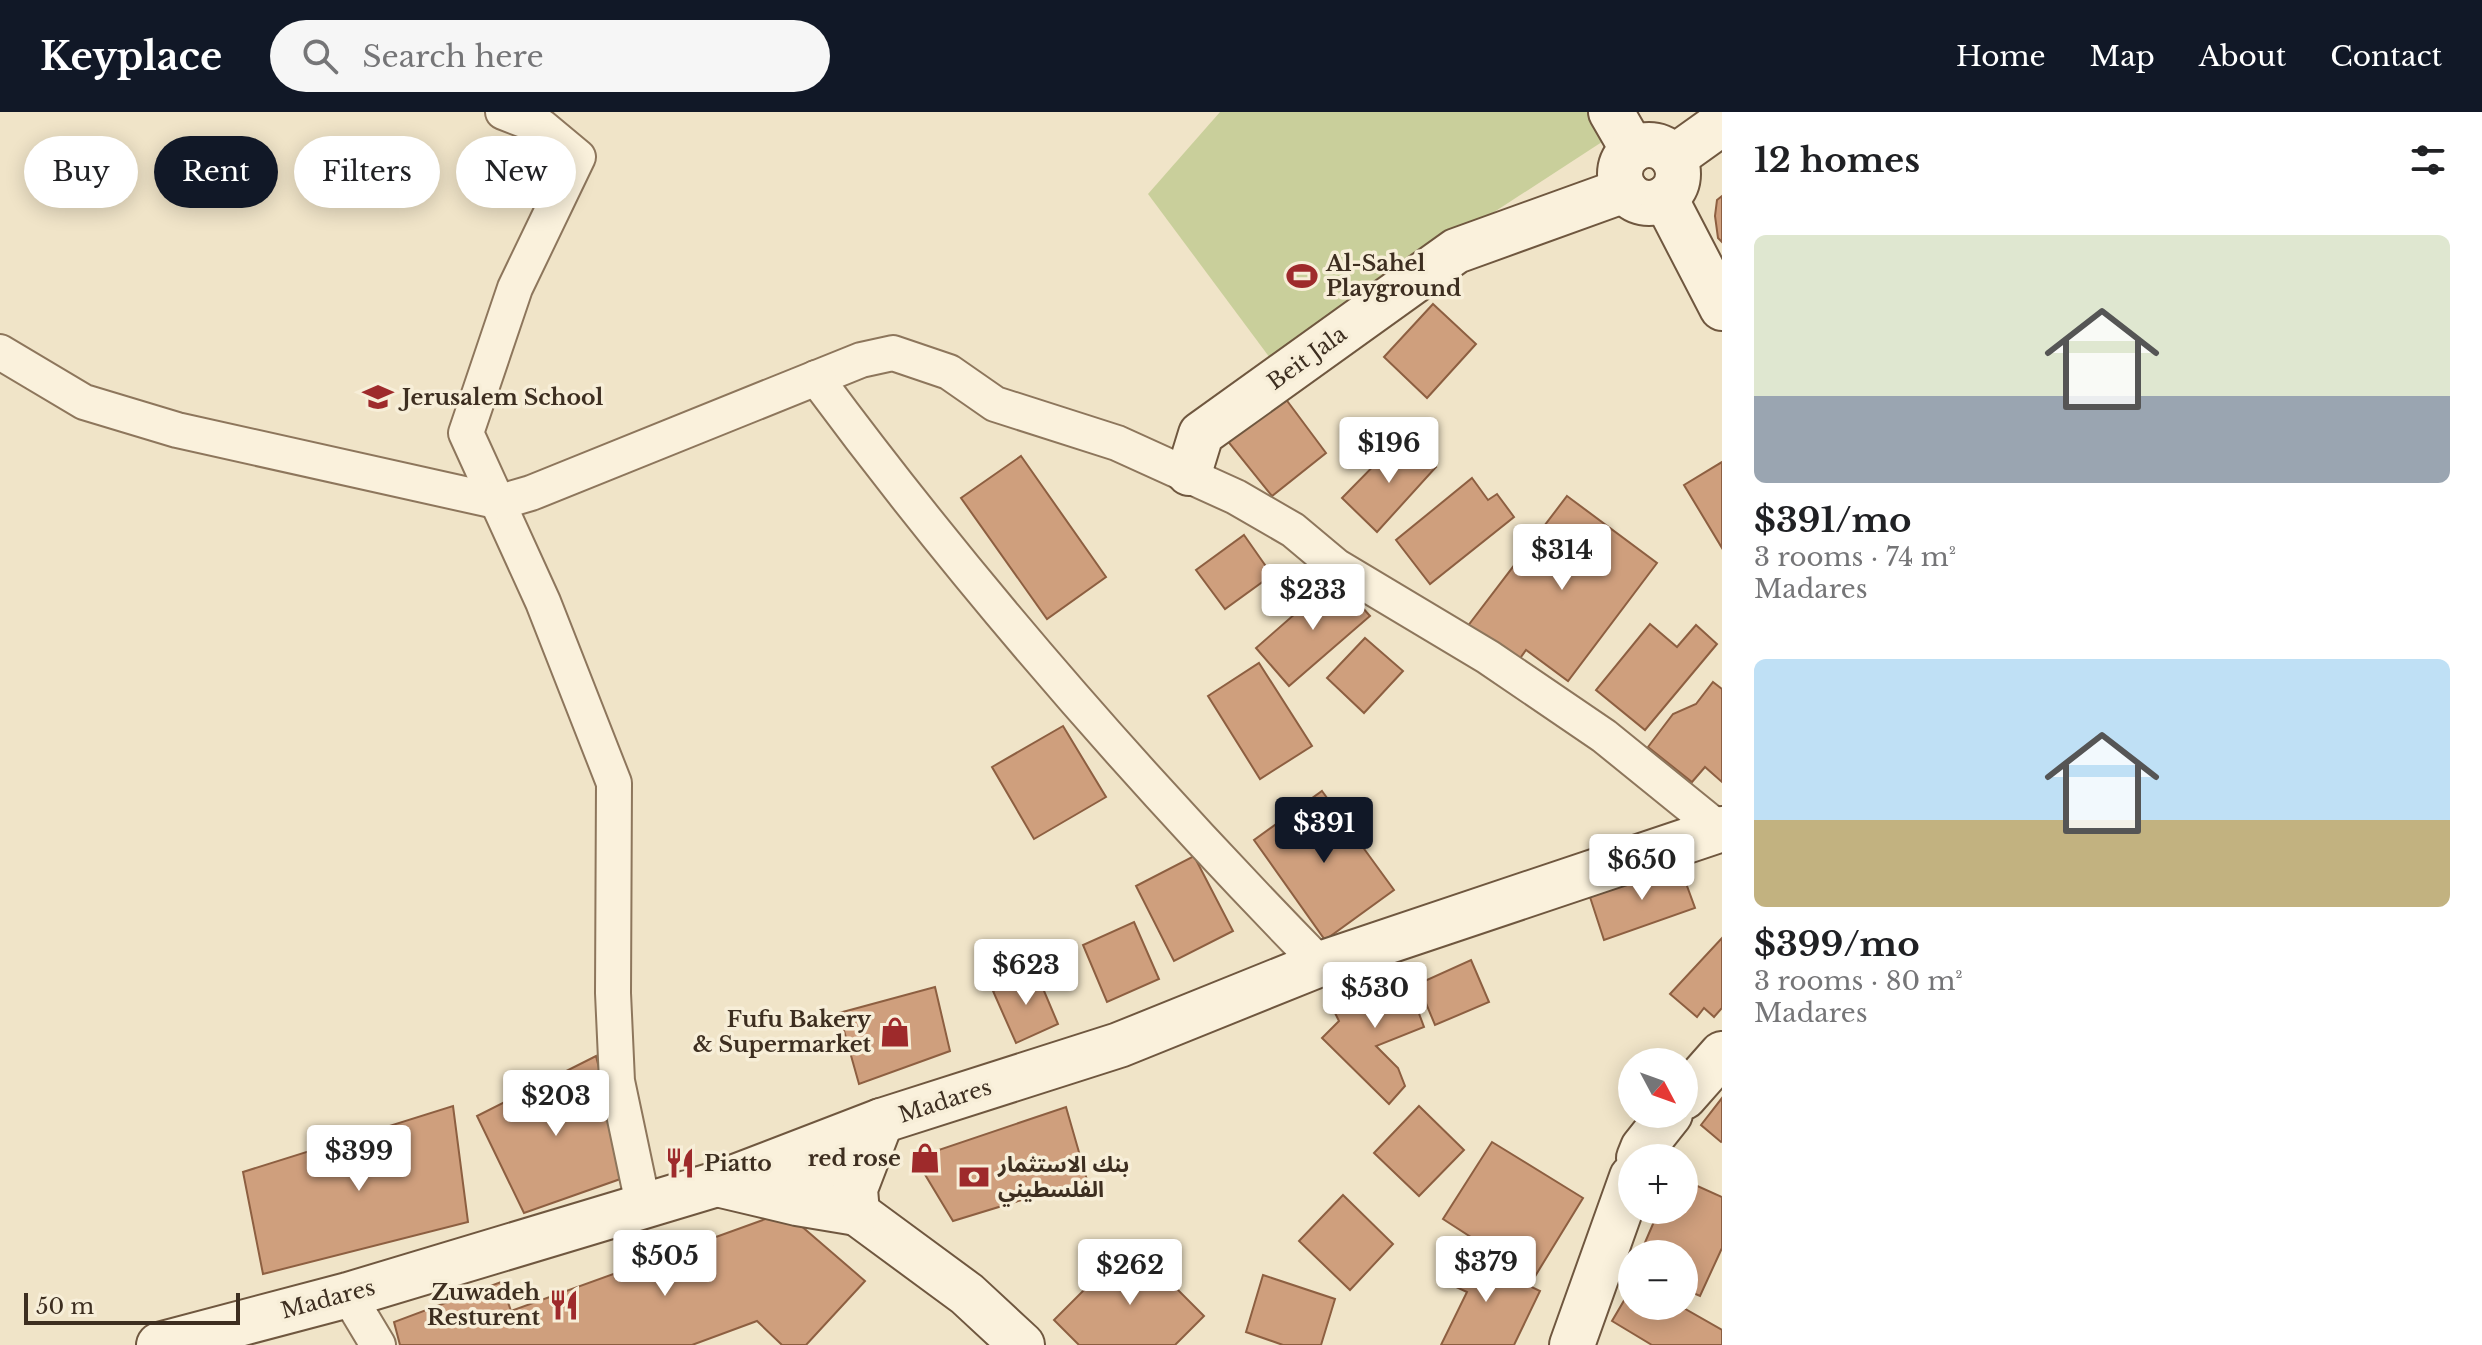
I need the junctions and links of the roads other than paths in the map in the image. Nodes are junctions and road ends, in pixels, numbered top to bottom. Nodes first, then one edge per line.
1 (503, 112) edge
2 (1611, 112) edge
3 (1722, 123) edge
4 (1649, 174) junction
5 (1722, 308) edge
6 (0, 352) edge
7 (816, 378) junction
8 (1189, 473) junction
9 (500, 502) junction
10 (1721, 830) edge
11 (1320, 964) junction
12 (1722, 1054) edge
13 (1698, 1081) edge
14 (881, 1121) junction
15 (1659, 1128) edge
16 (1646, 1144) edge
17 (807, 1159) junction
18 (717, 1184) junction
19 (643, 1204) junction
20 (857, 1213) junction
21 (1618, 1216) edge
22 (348, 1295) junction
23 (159, 1345) edge
24 (378, 1345) edge
25 (1022, 1345) edge
26 (1572, 1345) edge

1 - 9 street
2 - 4 street
3 - 4 street
4 - 5 street
4 - 8 street, Beit Jala
6 - 9 street
7 - 8 street
7 - 9 street
7 - 11 street
8 - 10 street
9 - 19 street
10 - 11 street, Madares
11 - 14 street, Madares
12 - 13 street
14 - 17 street, Madares
14 - 20 street
15 - 16 street
17 - 18 street, Madares
17 - 20 street
18 - 19 street, Madares
18 - 20 street
19 - 22 street, Madares
20 - 25 street
21 - 26 street
22 - 23 street, Madares
22 - 24 street

